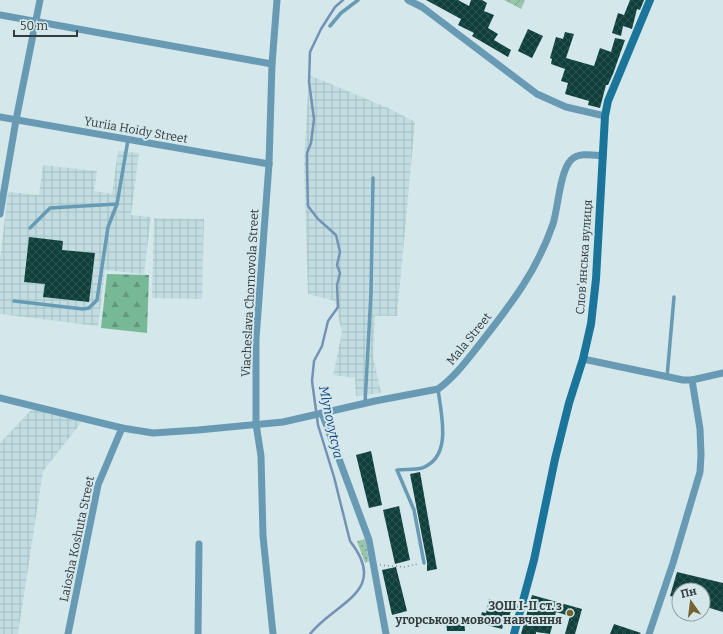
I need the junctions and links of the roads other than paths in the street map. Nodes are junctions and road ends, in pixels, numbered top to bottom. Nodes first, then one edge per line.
1 (40, 0) edge
2 (277, 0) edge
3 (358, 0) edge
4 (408, 0) edge
5 (650, 0) edge
6 (0, 15) edge
7 (35, 22) junction
8 (330, 26) dead end
9 (272, 64) junction
10 (605, 116) junction
11 (0, 117) edge
12 (16, 120) junction
13 (128, 140) junction
14 (603, 156) junction
15 (269, 164) junction
16 (373, 178) dead end
17 (117, 204) junction
18 (0, 209) edge
19 (30, 228) dead end
20 (674, 297) dead end
21 (14, 301) dead end
22 (583, 359) junction
23 (723, 373) edge
24 (667, 378) junction
25 (692, 380) junction
26 (438, 389) junction
27 (0, 398) edge
28 (365, 404) junction
29 (322, 413) junction
30 (256, 424) junction
31 (122, 428) junction
32 (199, 544) dead end
33 (424, 563) road end
34 (68, 634) edge
35 (198, 634) edge
36 (273, 634) edge
37 (386, 634) edge
38 (514, 634) edge
39 (649, 634) edge

1 - 7 street
2 - 9 street, Viacheslava Chornovola Street
3 - 8 lane
4 - 10 street
5 - 10 street, Словʼянська вулиця
6 - 7 street
7 - 9 street
7 - 12 street
9 - 15 street, Viacheslava Chornovola Street
10 - 14 street, Словʼянська вулиця
11 - 12 street, Yuriia Hoidy Street
12 - 13 street, Yuriia Hoidy Street
12 - 18 street
13 - 15 street, Yuriia Hoidy Street
13 - 17 lane
14 - 22 street, Словʼянська вулиця
14 - 26 street, Mala Street
15 - 30 street, Viacheslava Chornovola Street
16 - 28 lane
17 - 19 lane
17 - 21 lane
20 - 24 lane
22 - 24 street
22 - 38 street, Словʼянська вулиця
23 - 25 street
24 - 25 street
25 - 39 street
26 - 28 street, Mala Street
26 - 33 lane
27 - 31 street, Mala Street
28 - 29 street, Mala Street
29 - 30 street, Mala Street
29 - 37 street
30 - 31 street, Mala Street
30 - 36 street, Viacheslava Chornovola Street
31 - 34 street, Laiosha Koshuta Street
32 - 35 street

